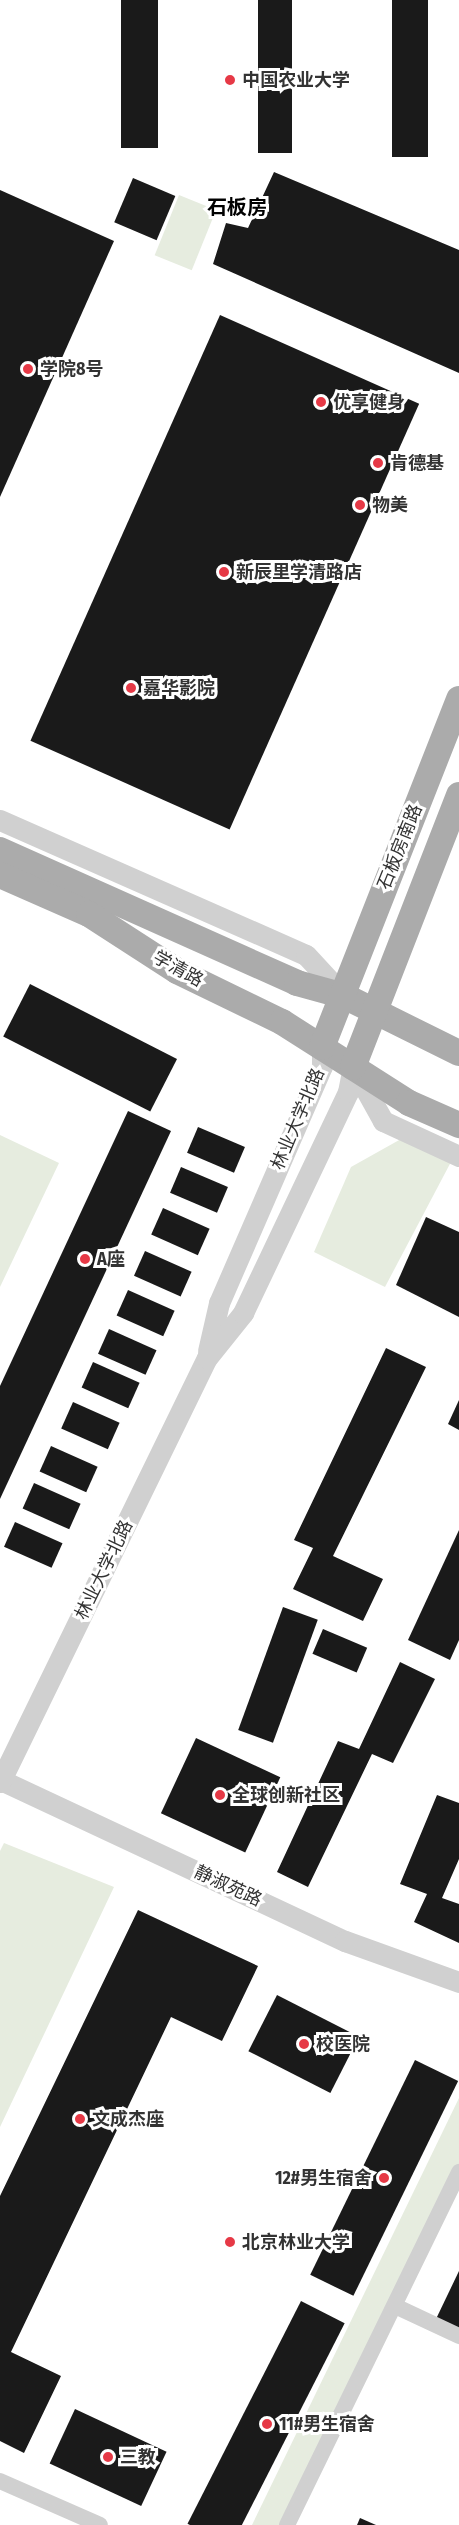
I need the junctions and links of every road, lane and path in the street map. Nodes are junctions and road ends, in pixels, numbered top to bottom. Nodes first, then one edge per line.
1 (459, 699) edge
2 (459, 795) edge
3 (0, 820) edge
4 (0, 850) edge
5 (0, 875) edge
6 (344, 996) junction
7 (374, 1013) junction
8 (322, 1047) junction
9 (459, 1053) edge
10 (353, 1067) junction
11 (459, 1125) edge
12 (459, 1156) edge
13 (207, 1358) junction
14 (1, 1781) edge
15 (459, 1982) edge
16 (459, 2172) edge
17 (395, 2306) junction
18 (459, 2336) edge
19 (0, 2481) edge
20 (100, 2525) edge
21 (287, 2525) edge

1 - 6 main road, 石板房南路
2 - 7 main road, 石板房南路
3 - 6 street, 学清路
4 - 6 main road, 学清路
5 - 8 main road, 学清路
6 - 7 main road, 学清路
6 - 8 main road, 石板房南路
7 - 9 main road, 学清路
7 - 10 main road, 石板房南路
8 - 10 main road, 学清路
8 - 13 street, 林业大学北路
10 - 11 main road, 学清路
10 - 12 street, 学清路
10 - 13 street, 林业大学北路
13 - 14 street, 林业大学北路
14 - 15 street, 静淑苑路
16 - 17 street
17 - 18 street
17 - 21 street
19 - 20 street

